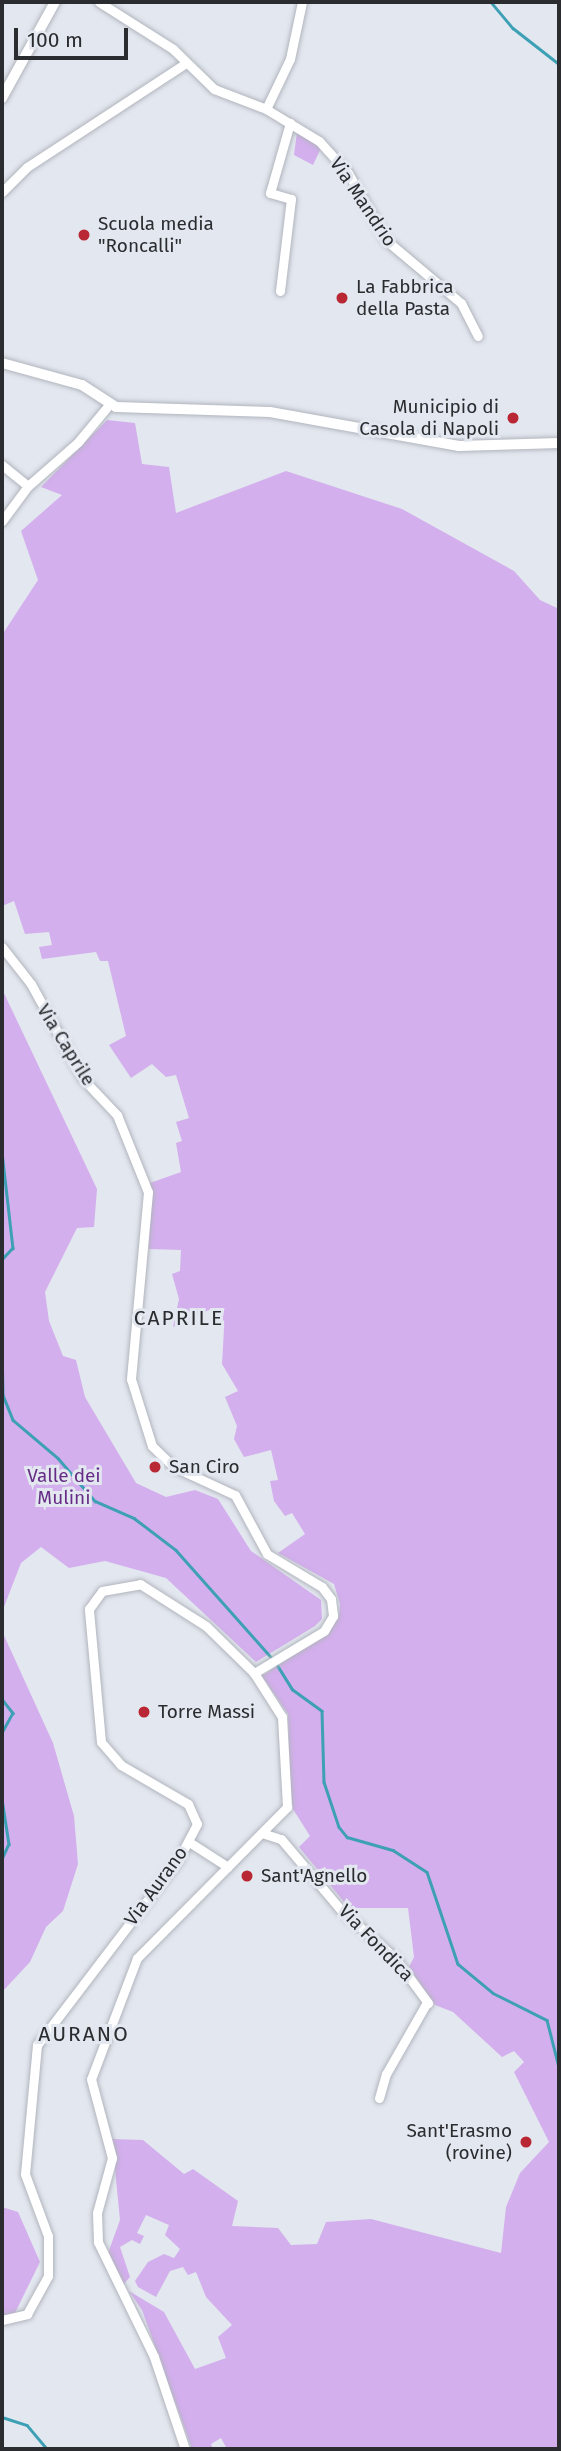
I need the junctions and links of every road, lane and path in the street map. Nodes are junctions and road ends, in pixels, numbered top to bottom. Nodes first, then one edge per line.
1 (55, 2) edge
2 (99, 2) edge
3 (302, 2) edge
4 (186, 64) junction
5 (2, 98) edge
6 (266, 109) junction
7 (290, 123) junction
8 (2, 192) edge
9 (280, 291) dead end
10 (478, 336) dead end
11 (2, 363) edge
12 (108, 406) junction
13 (559, 443) edge
14 (2, 465) edge
15 (28, 486) junction
16 (2, 522) edge
17 (2, 947) edge
18 (254, 1673) junction
19 (262, 1833) junction
20 (189, 1842) junction
21 (229, 1867) junction
22 (379, 2098) dead end
23 (5, 2320) edge
24 (185, 2449) edge

1 - 5 street
2 - 4 street, Via Mandrio
3 - 6 street
4 - 6 street, Via Mandrio
4 - 8 street
6 - 7 street, Via Mandrio
7 - 9 street
7 - 10 street, Via Mandrio
11 - 12 street
12 - 13 street
12 - 15 street
14 - 15 street
15 - 16 street
17 - 18 street, Via Caprile
18 - 19 street
18 - 20 street, Via Aurano
19 - 21 street
19 - 22 street, Via Fondica
20 - 21 street
20 - 23 street, Via Aurano
21 - 24 street

